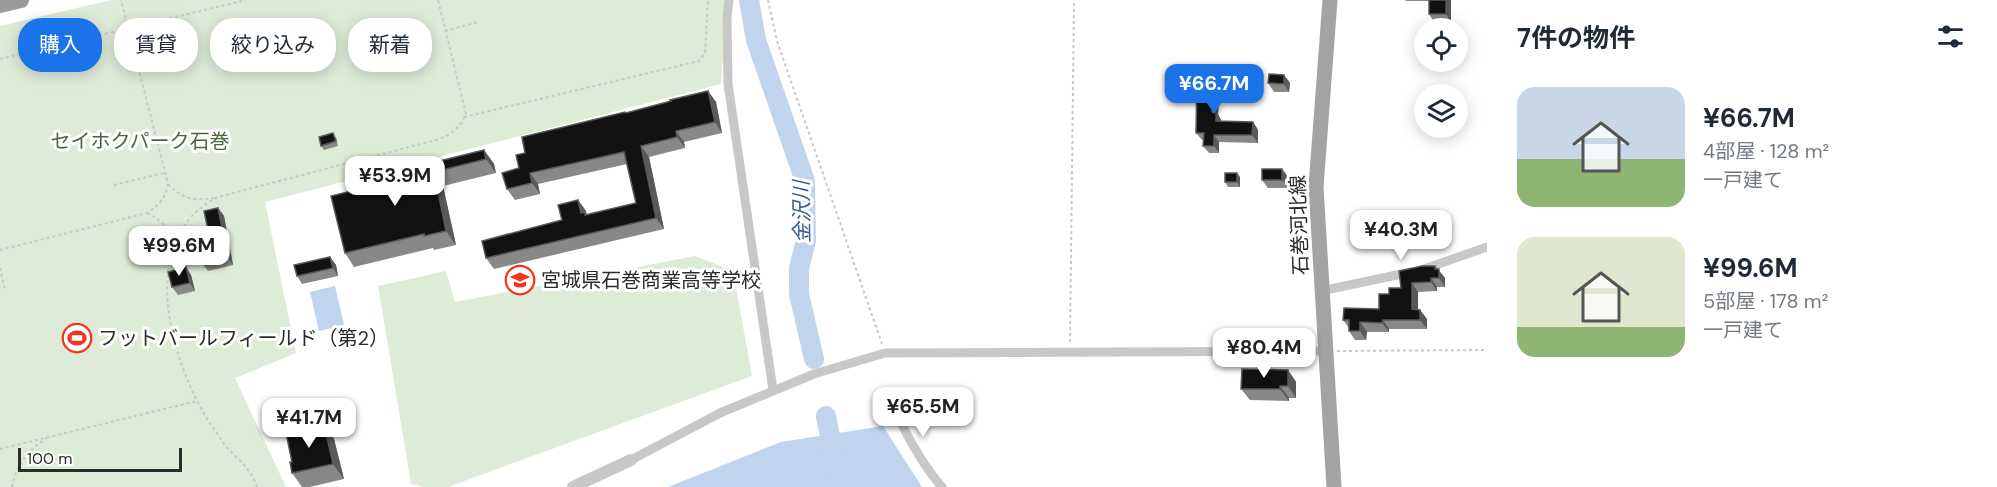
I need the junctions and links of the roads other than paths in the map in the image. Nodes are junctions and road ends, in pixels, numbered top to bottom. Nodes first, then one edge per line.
1 (21, 0) edge
2 (729, 0) edge
3 (1330, 0) edge
4 (0, 5) edge
5 (1487, 247) edge
6 (1322, 291) junction
7 (1326, 351) junction
8 (773, 390) junction
9 (890, 400) dead end
10 (631, 460) joint
11 (573, 487) edge
12 (942, 487) edge
13 (1334, 487) edge

1 - 4 highway
2 - 8 street
3 - 6 main road, 石巻河北線
5 - 6 street
6 - 7 main road, 石巻河北線
7 - 8 street
7 - 13 main road, 石巻河北線
8 - 10 street
9 - 12 street
10 - 11 street

